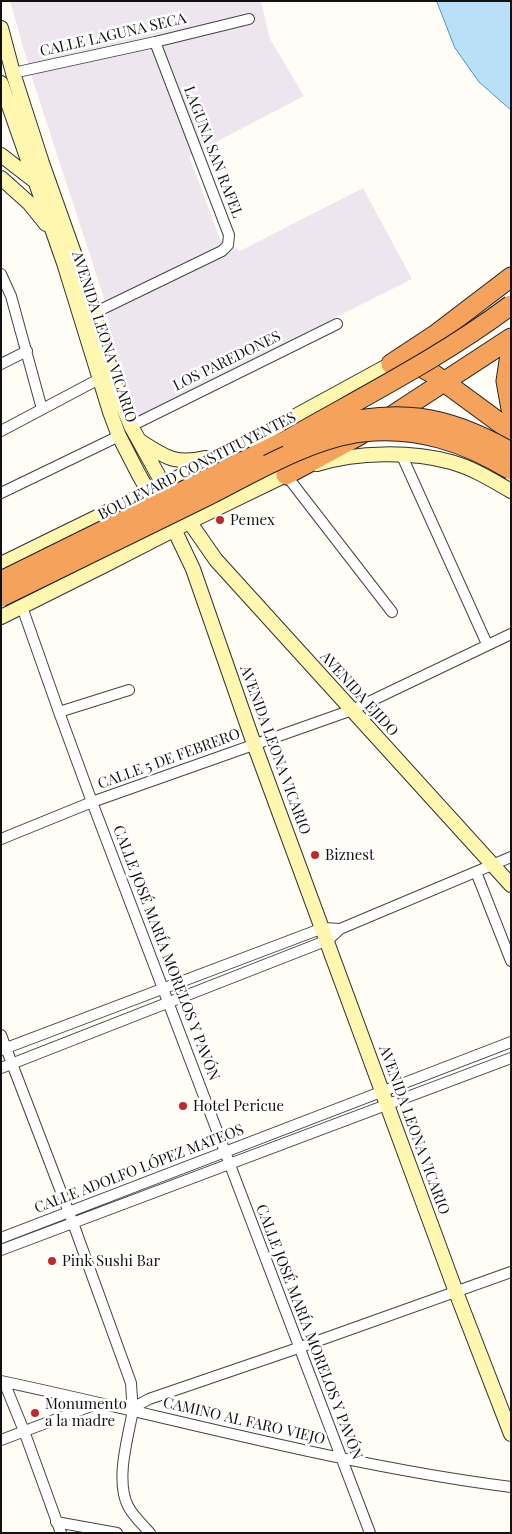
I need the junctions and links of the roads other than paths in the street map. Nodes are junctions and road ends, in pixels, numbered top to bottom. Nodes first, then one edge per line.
1 (249, 19) dead end
2 (1, 28) edge
3 (155, 42) junction
4 (13, 72) junction
5 (1, 83) edge
6 (1, 155) edge
7 (42, 163) junction
8 (1, 178) edge
9 (36, 182) junction
10 (17, 191) junction
11 (65, 227) junction
12 (56, 241) junction
13 (1, 274) edge
14 (511, 277) edge
15 (6, 299) edge
16 (511, 304) edge
17 (94, 313) junction
18 (454, 322) junction
19 (337, 324) dead end
20 (511, 338) edge
21 (511, 348) edge
22 (27, 351) junction
23 (480, 359) junction
24 (1, 364) edge
25 (391, 364) junction
26 (99, 379) junction
27 (445, 382) junction
28 (42, 409) junction
29 (511, 409) edge
30 (131, 426) junction
31 (1, 431) edge
32 (511, 431) edge
33 (119, 436) junction
34 (289, 439) junction
35 (139, 440) junction
36 (232, 450) junction
37 (511, 452) edge
38 (402, 456) junction
39 (511, 470) edge
40 (286, 475) junction
41 (163, 484) junction
42 (258, 489) junction
43 (148, 491) junction
44 (511, 491) edge
45 (1, 493) edge
46 (114, 508) junction
47 (189, 522) junction
48 (174, 529) junction
49 (135, 550) junction
50 (216, 560) junction
51 (1, 564) edge
52 (193, 569) junction
53 (1, 581) edge
54 (1, 597) edge
55 (22, 607) junction
56 (392, 612) dead end
57 (1, 617) edge
58 (511, 634) edge
59 (487, 644) junction
60 (129, 690) dead end
61 (352, 710) junction
62 (59, 712) junction
63 (254, 744) junction
64 (92, 802) junction
65 (1, 839) edge
66 (511, 857) edge
67 (492, 864) junction
68 (476, 872) junction
69 (511, 885) edge
70 (325, 934) junction
71 (511, 961) edge
72 (164, 988) junction
73 (170, 1003) junction
74 (1, 1035) edge
75 (511, 1042) edge
76 (4, 1049) edge
77 (511, 1058) edge
78 (12, 1064) junction
79 (1, 1068) edge
80 (385, 1098) junction
81 (225, 1152) junction
82 (230, 1164) junction
83 (68, 1212) junction
84 (73, 1223) junction
85 (1, 1238) edge
86 (1, 1250) edge
87 (511, 1272) edge
88 (456, 1292) junction
89 (298, 1348) junction
90 (3, 1382) edge
91 (100, 1403) junction
92 (131, 1410) junction
93 (24, 1431) junction
94 (511, 1434) edge
95 (1, 1440) edge
96 (342, 1459) junction
97 (511, 1487) edge
98 (56, 1522) junction
99 (61, 1533) edge
100 (117, 1533) edge
101 (150, 1533) edge
102 (370, 1533) edge

1 - 3 street, CALLE LAGUNA SECA
2 - 4 street, AVENIDA LEONA VICARIO
3 - 4 street, CALLE LAGUNA SECA
3 - 17 street, LAGUNA SAN RAFEL
4 - 7 street, AVENIDA LEONA VICARIO
5 - 9 street, AVENIDA LEONA VICARIO
6 - 9 street
7 - 9 street
7 - 11 street, AVENIDA LEONA VICARIO
8 - 10 street
9 - 10 street
9 - 11 street
9 - 12 street, AVENIDA LEONA VICARIO
10 - 12 street
11 - 17 street, AVENIDA LEONA VICARIO
12 - 26 street, AVENIDA LEONA VICARIO
13 - 15 street
14 - 18 highway
15 - 22 street
16 - 34 highway, bridge
17 - 30 street, AVENIDA LEONA VICARIO
18 - 23 highway
18 - 25 highway
19 - 30 street, LOS PAREDONES
20 - 23 highway
21 - 29 highway
22 - 24 street
22 - 28 street
23 - 27 highway
25 - 27 highway
25 - 36 street, BOULEVARD CONSTITUYENTES
26 - 28 street
26 - 33 street, AVENIDA LEONA VICARIO
27 - 32 highway
27 - 40 highway
28 - 31 street
30 - 35 street, AVENIDA LEONA VICARIO
33 - 43 street, AVENIDA LEONA VICARIO
33 - 45 street
34 - 37 highway, bridge
34 - 53 highway, bridge
35 - 36 street
35 - 41 street, AVENIDA LEONA VICARIO
36 - 41 street, BOULEVARD CONSTITUYENTES
36 - 42 street
38 - 40 street
38 - 44 street
38 - 59 street
39 - 54 highway, BOULEVARD CONSTITUYENTES, bridge
40 - 42 street
40 - 56 street
41 - 43 street, BOULEVARD CONSTITUYENTES
41 - 47 street, AVENIDA LEONA VICARIO
42 - 47 street
43 - 46 street, BOULEVARD CONSTITUYENTES
43 - 48 street, AVENIDA LEONA VICARIO
46 - 49 street
46 - 51 street, BOULEVARD CONSTITUYENTES
47 - 48 street
47 - 50 street, AVENIDA EJIDO
48 - 49 street
48 - 52 street, AVENIDA LEONA VICARIO
49 - 55 street
50 - 52 street
50 - 61 street, AVENIDA EJIDO
52 - 63 street, AVENIDA LEONA VICARIO
55 - 57 street
55 - 62 street, CALLE JOSÉ MARÍA MORELOS Y PAVÓN
58 - 59 street, CALLE 5 DE FEBRERO
59 - 61 street, CALLE 5 DE FEBRERO
60 - 62 street
61 - 63 street, CALLE 5 DE FEBRERO
61 - 67 street, AVENIDA EJIDO
62 - 64 street, CALLE JOSÉ MARÍA MORELOS Y PAVÓN
63 - 64 street, CALLE 5 DE FEBRERO
63 - 70 street, AVENIDA LEONA VICARIO
64 - 65 street, CALLE 5 DE FEBRERO
64 - 72 street, CALLE JOSÉ MARÍA MORELOS Y PAVÓN
66 - 67 street
67 - 68 street
67 - 69 street, AVENIDA EJIDO
68 - 70 street
68 - 71 street
70 - 72 street
70 - 73 street
70 - 80 street, AVENIDA LEONA VICARIO
72 - 73 street, CALLE JOSÉ MARÍA MORELOS Y PAVÓN
72 - 76 street
73 - 78 street
73 - 81 street, CALLE JOSÉ MARÍA MORELOS Y PAVÓN
74 - 76 street
75 - 80 street, CALLE ADOLFO LÓPEZ MATEOS
76 - 78 street
77 - 80 street, CALLE ADOLFO LÓPEZ MATEOS
78 - 79 street
78 - 83 street
80 - 81 street, CALLE ADOLFO LÓPEZ MATEOS
80 - 82 street, CALLE ADOLFO LÓPEZ MATEOS
80 - 88 street, AVENIDA LEONA VICARIO
81 - 82 street, CALLE JOSÉ MARÍA MORELOS Y PAVÓN
81 - 83 street, CALLE ADOLFO LÓPEZ MATEOS
82 - 84 street, CALLE ADOLFO LÓPEZ MATEOS
82 - 89 street, CALLE JOSÉ MARÍA MORELOS Y PAVÓN
83 - 84 street
83 - 85 street, CALLE ADOLFO LÓPEZ MATEOS
84 - 86 street, CALLE ADOLFO LÓPEZ MATEOS
84 - 92 street
87 - 88 street
88 - 89 street
88 - 94 street, AVENIDA LEONA VICARIO
89 - 92 street
89 - 96 street, CALLE JOSÉ MARÍA MORELOS Y PAVÓN
90 - 91 street, CAMINO AL FARO VIEJO
90 - 93 street
91 - 92 street, CAMINO AL FARO VIEJO
91 - 93 street
92 - 96 street, CAMINO AL FARO VIEJO
92 - 101 street
93 - 95 street
93 - 98 street
96 - 97 street, CAMINO AL FARO VIEJO
96 - 102 street, CALLE JOSÉ MARÍA MORELOS Y PAVÓN
98 - 99 street
98 - 100 street

